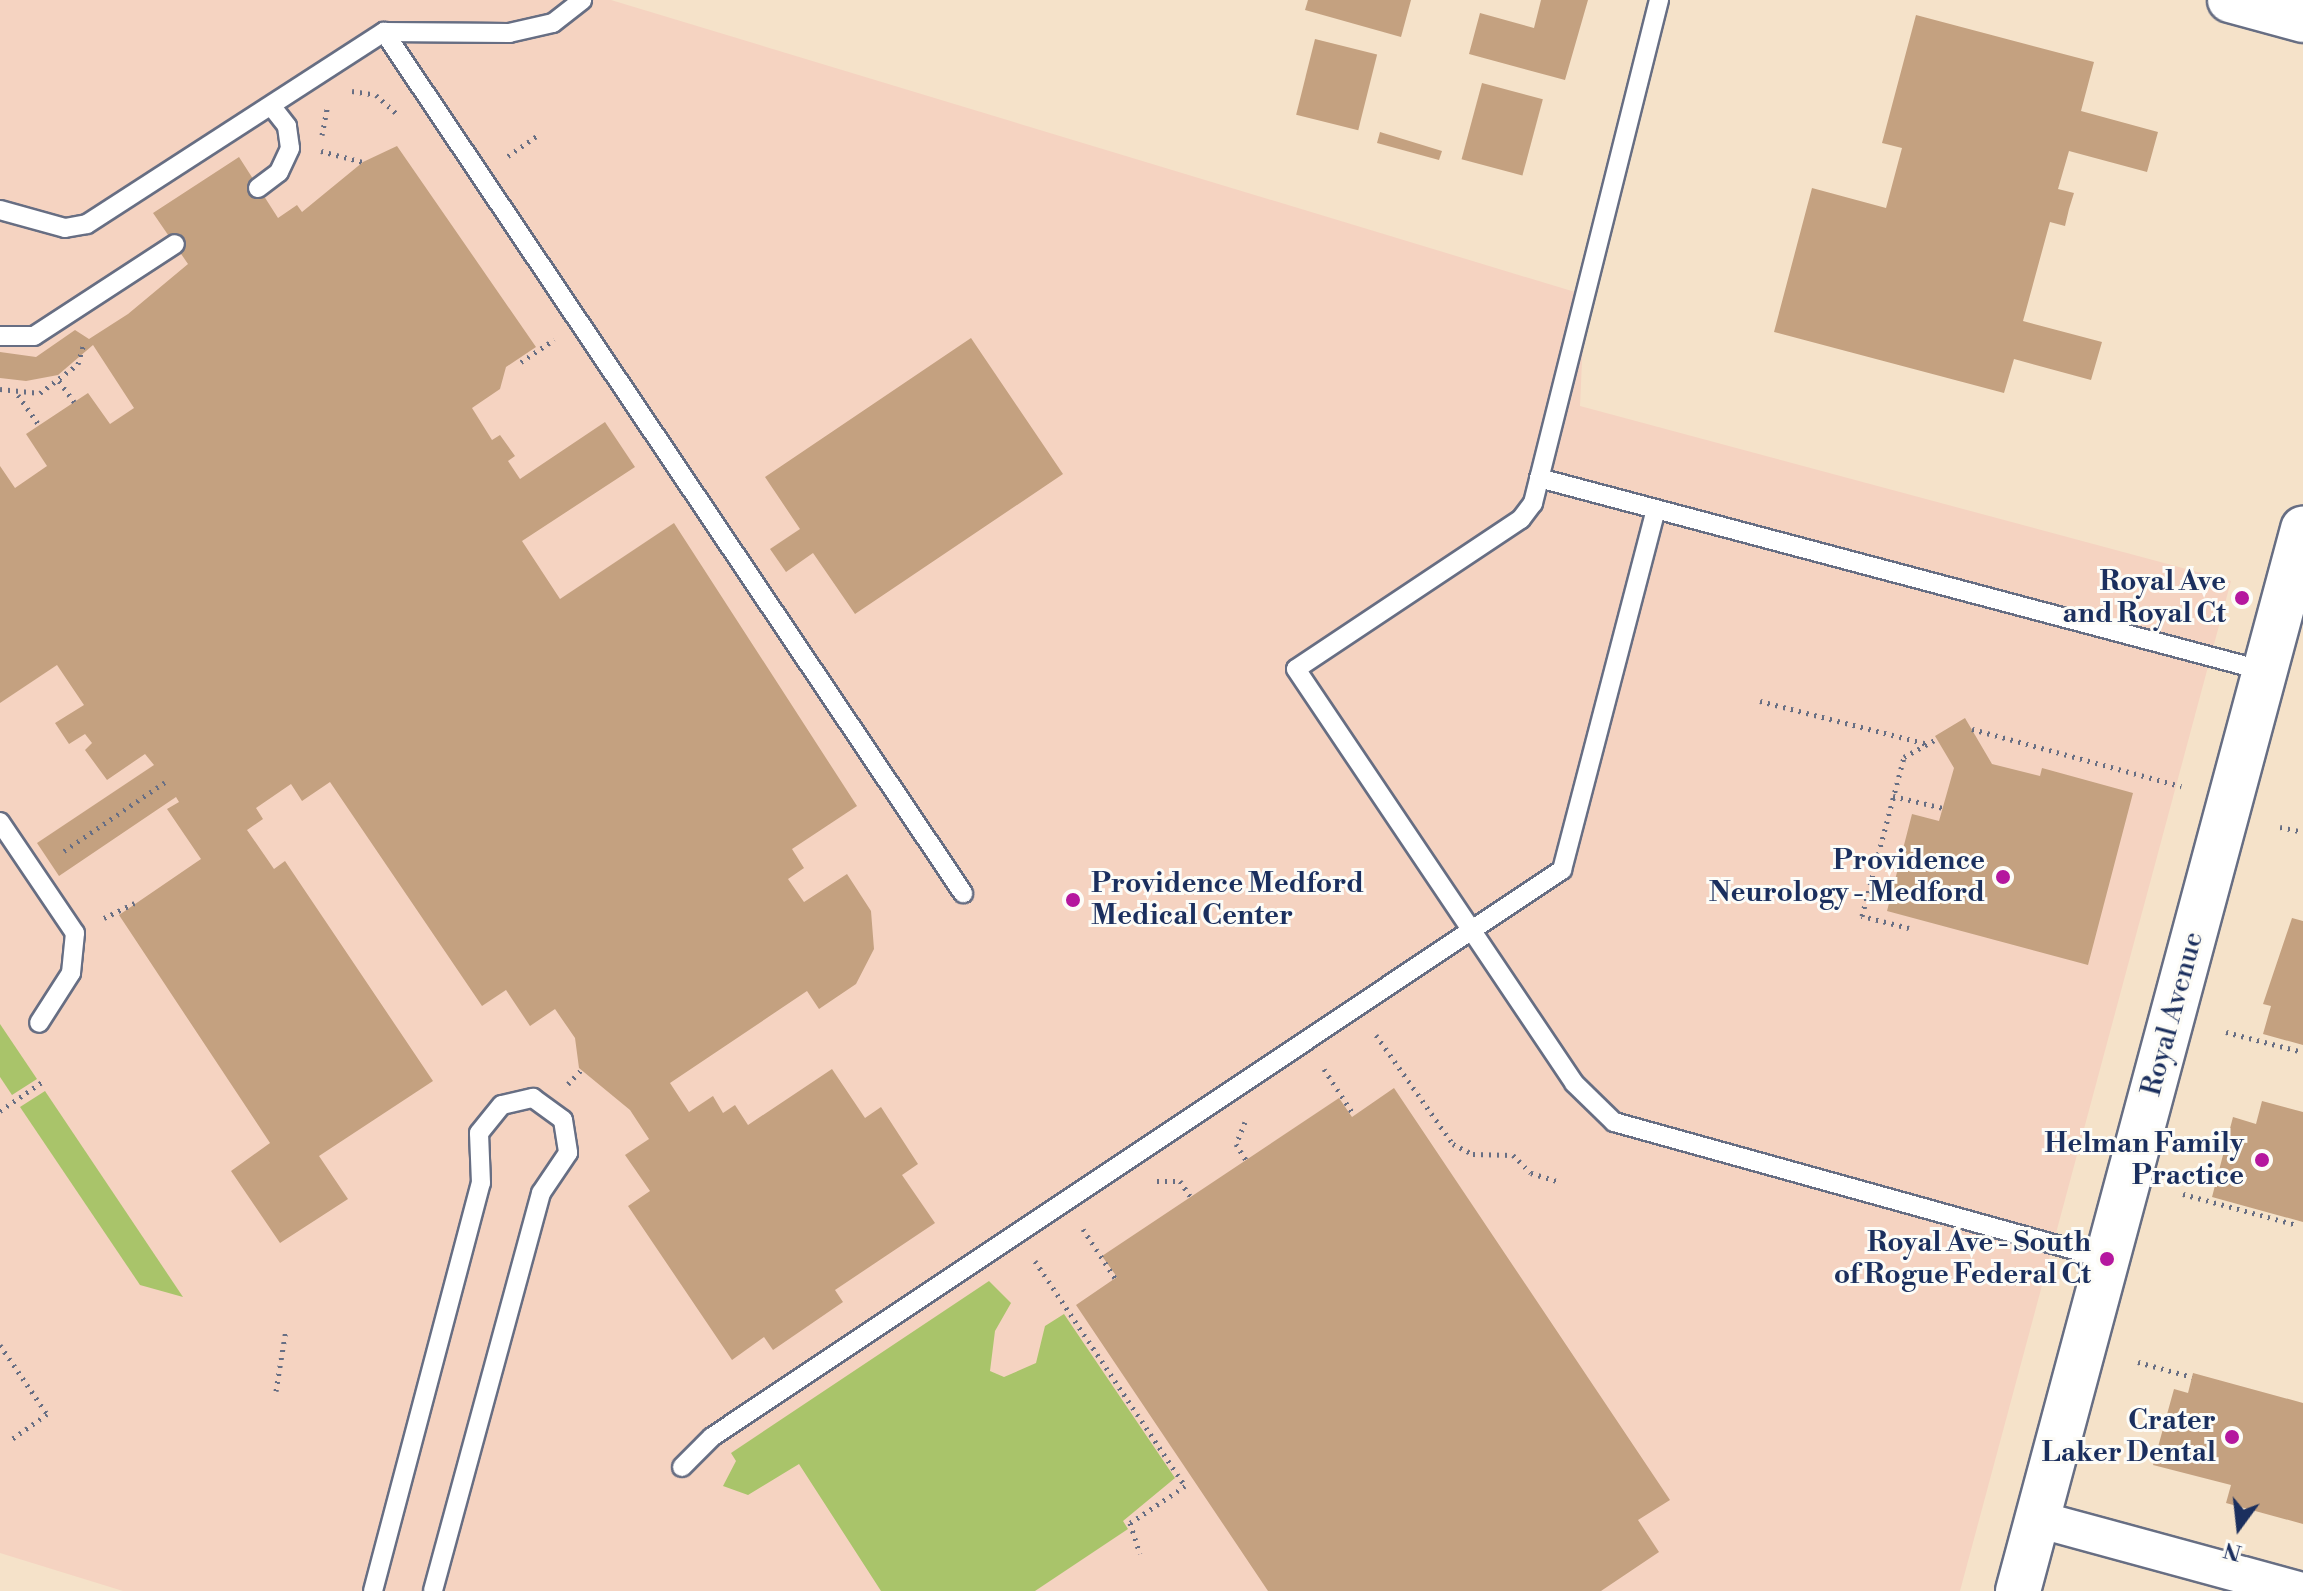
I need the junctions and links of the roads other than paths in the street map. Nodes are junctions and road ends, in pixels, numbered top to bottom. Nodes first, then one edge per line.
1 (582, 0) edge
2 (1659, 0) edge
3 (2230, 0) edge
4 (2303, 20) edge
5 (384, 32) junction
6 (272, 107) junction
7 (258, 188) dead end
8 (0, 210) edge
9 (175, 244) dead end
10 (0, 336) edge
11 (1539, 478) junction
12 (1656, 510) junction
13 (2303, 529) edge
14 (2265, 671) junction
15 (0, 822) edge
16 (963, 893) dead end
17 (1473, 933) junction
18 (39, 1023) dead end
19 (2107, 1259) junction
20 (682, 1467) dead end
21 (2037, 1519) junction
22 (373, 1591) edge
23 (433, 1591) edge
24 (2018, 1591) edge
25 (2302, 1591) edge

1 - 5 lane
2 - 11 lane
3 - 4 street
5 - 6 lane
5 - 16 lane
6 - 7 lane
6 - 8 lane
9 - 10 lane
11 - 12 lane
11 - 17 lane
12 - 14 lane
12 - 17 lane
13 - 14 street, Royal Avenue
14 - 19 street, Royal Avenue
15 - 18 lane
17 - 19 lane
17 - 20 lane
19 - 21 street, Royal Avenue
21 - 24 street, Royal Avenue
21 - 25 street
22 - 23 lane

